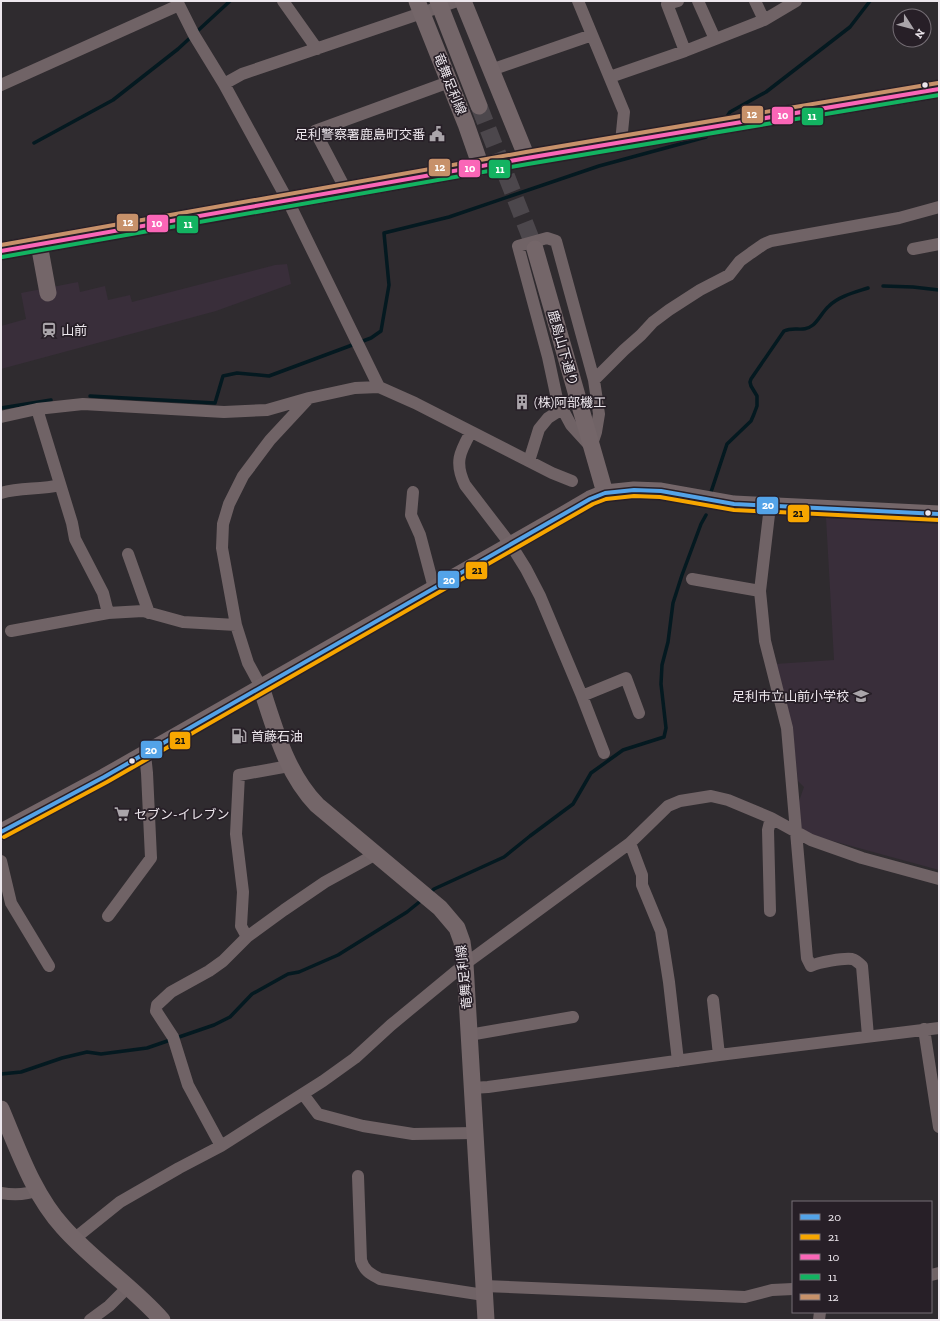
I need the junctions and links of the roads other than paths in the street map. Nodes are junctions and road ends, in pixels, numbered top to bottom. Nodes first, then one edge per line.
1 (283, 1) edge
2 (457, 1) edge
3 (463, 1) edge
4 (578, 1) edge
5 (678, 1) edge
6 (698, 1) edge
7 (755, 1) edge
8 (796, 1) edge
9 (178, 3) edge
10 (439, 3) edge
11 (419, 7) edge
12 (764, 20) junction
13 (592, 35) junction
14 (716, 39) junction
15 (317, 48) junction
16 (685, 51) junction
17 (491, 70) junction
18 (610, 77) junction
19 (449, 82) junction
20 (224, 84) junction
21 (1, 85) edge
22 (939, 89) edge
23 (479, 106) tunnel mouth
24 (621, 142) junction
25 (527, 158) junction
26 (481, 167) junction
27 (346, 190) junction
28 (288, 201) junction
29 (939, 207) edge
30 (39, 244) junction
31 (939, 244) edge
32 (534, 249) tunnel mouth
33 (913, 249) dead end
34 (1, 251) edge
35 (48, 293) dead end
36 (594, 380) junction
37 (378, 387) junction
38 (309, 398) junction
39 (37, 409) junction
40 (562, 409) junction
41 (1, 417) edge
42 (471, 432) junction
43 (591, 447) junction
44 (529, 461) junction
45 (572, 481) dead end
46 (60, 485) junction
47 (413, 492) dead end
48 (1, 493) edge
49 (605, 493) junction
50 (770, 506) junction
51 (939, 514) edge
52 (511, 545) junction
53 (128, 554) dead end
54 (692, 579) dead end
55 (434, 588) junction
56 (760, 591) junction
57 (108, 613) junction
58 (149, 613) junction
59 (236, 625) junction
60 (11, 631) dead end
61 (261, 687) junction
62 (582, 696) junction
63 (639, 713) dead end
64 (604, 753) dead end
65 (145, 754) junction
66 (289, 766) junction
67 (771, 818) junction
68 (797, 831) junction
69 (1, 832) edge
70 (630, 843) junction
71 (376, 854) junction
72 (1, 861) edge
73 (939, 879) edge
74 (770, 911) dead end
75 (108, 916) dead end
76 (247, 937) junction
77 (465, 964) junction
78 (49, 966) dead end
79 (713, 1000) dead end
80 (573, 1017) dead end
81 (939, 1028) edge
82 (924, 1029) junction
83 (469, 1035) junction
84 (868, 1036) junction
85 (719, 1055) junction
86 (678, 1061) junction
87 (472, 1088) junction
88 (303, 1094) junction
89 (1, 1109) edge
90 (939, 1127) edge
91 (475, 1133) junction
92 (221, 1146) junction
93 (358, 1176) dead end
94 (38, 1190) junction
95 (1, 1193) edge
96 (74, 1239) junction
97 (129, 1286) junction
98 (792, 1289) edge
99 (484, 1290) junction
100 (90, 1320) edge
101 (162, 1320) edge
102 (486, 1320) edge

1 - 15 street
2 - 10 street
3 - 17 main road
4 - 13 street
5 - 16 street
6 - 14 street
7 - 12 street
8 - 12 street
9 - 20 street
9 - 21 street
10 - 11 street
10 - 23 main road
11 - 15 street
11 - 19 main road, 竜舞足利線
12 - 14 street
13 - 17 street
13 - 18 street
14 - 16 street
15 - 20 street
16 - 18 street
17 - 25 main road
18 - 24 street
19 - 26 main road, 竜舞足利線
19 - 27 street
20 - 28 street
22 - 24 main road
24 - 25 main road
25 - 26 main road
26 - 27 main road
27 - 28 main road
28 - 30 main road
28 - 37 street
29 - 36 street
30 - 34 main road
30 - 35 main road
31 - 33 street
32 - 43 main road, 鹿島山下通り
36 - 40 street
36 - 43 street
37 - 38 street
37 - 42 street
38 - 39 street
38 - 59 street
39 - 41 street
39 - 46 street
40 - 43 street
40 - 44 street
42 - 44 street
42 - 52 street
43 - 49 main road, 鹿島山下通り
44 - 45 street
46 - 48 street
46 - 57 street
47 - 55 street
49 - 50 main road
49 - 52 main road
50 - 51 main road
50 - 56 street
52 - 55 main road
52 - 62 street
53 - 58 street
54 - 56 street
55 - 61 main road
56 - 68 street
57 - 58 street
57 - 60 street
58 - 59 street
59 - 61 street
61 - 65 main road
61 - 66 main road, 竜舞足利線
62 - 63 street
62 - 64 street
65 - 69 main road
65 - 75 street
66 - 71 main road, 竜舞足利線
66 - 76 street
67 - 68 street
67 - 70 street
67 - 74 street
68 - 73 street
68 - 84 street
70 - 77 street
70 - 86 street
71 - 76 street
71 - 77 main road, 竜舞足利線
72 - 78 street
76 - 92 street
77 - 83 main road, 竜舞足利線
77 - 88 street
79 - 85 street
80 - 83 street
81 - 82 street
82 - 84 street
82 - 90 street
83 - 87 main road, 竜舞足利線
84 - 85 street
85 - 86 street
86 - 87 street
87 - 91 main road, 竜舞足利線
88 - 91 street
88 - 92 street
89 - 94 main road
91 - 99 main road, 竜舞足利線
92 - 96 street
93 - 99 street
94 - 95 street
94 - 96 main road
96 - 97 main road
97 - 100 street
97 - 101 main road
98 - 99 street
99 - 102 main road, 竜舞足利線

